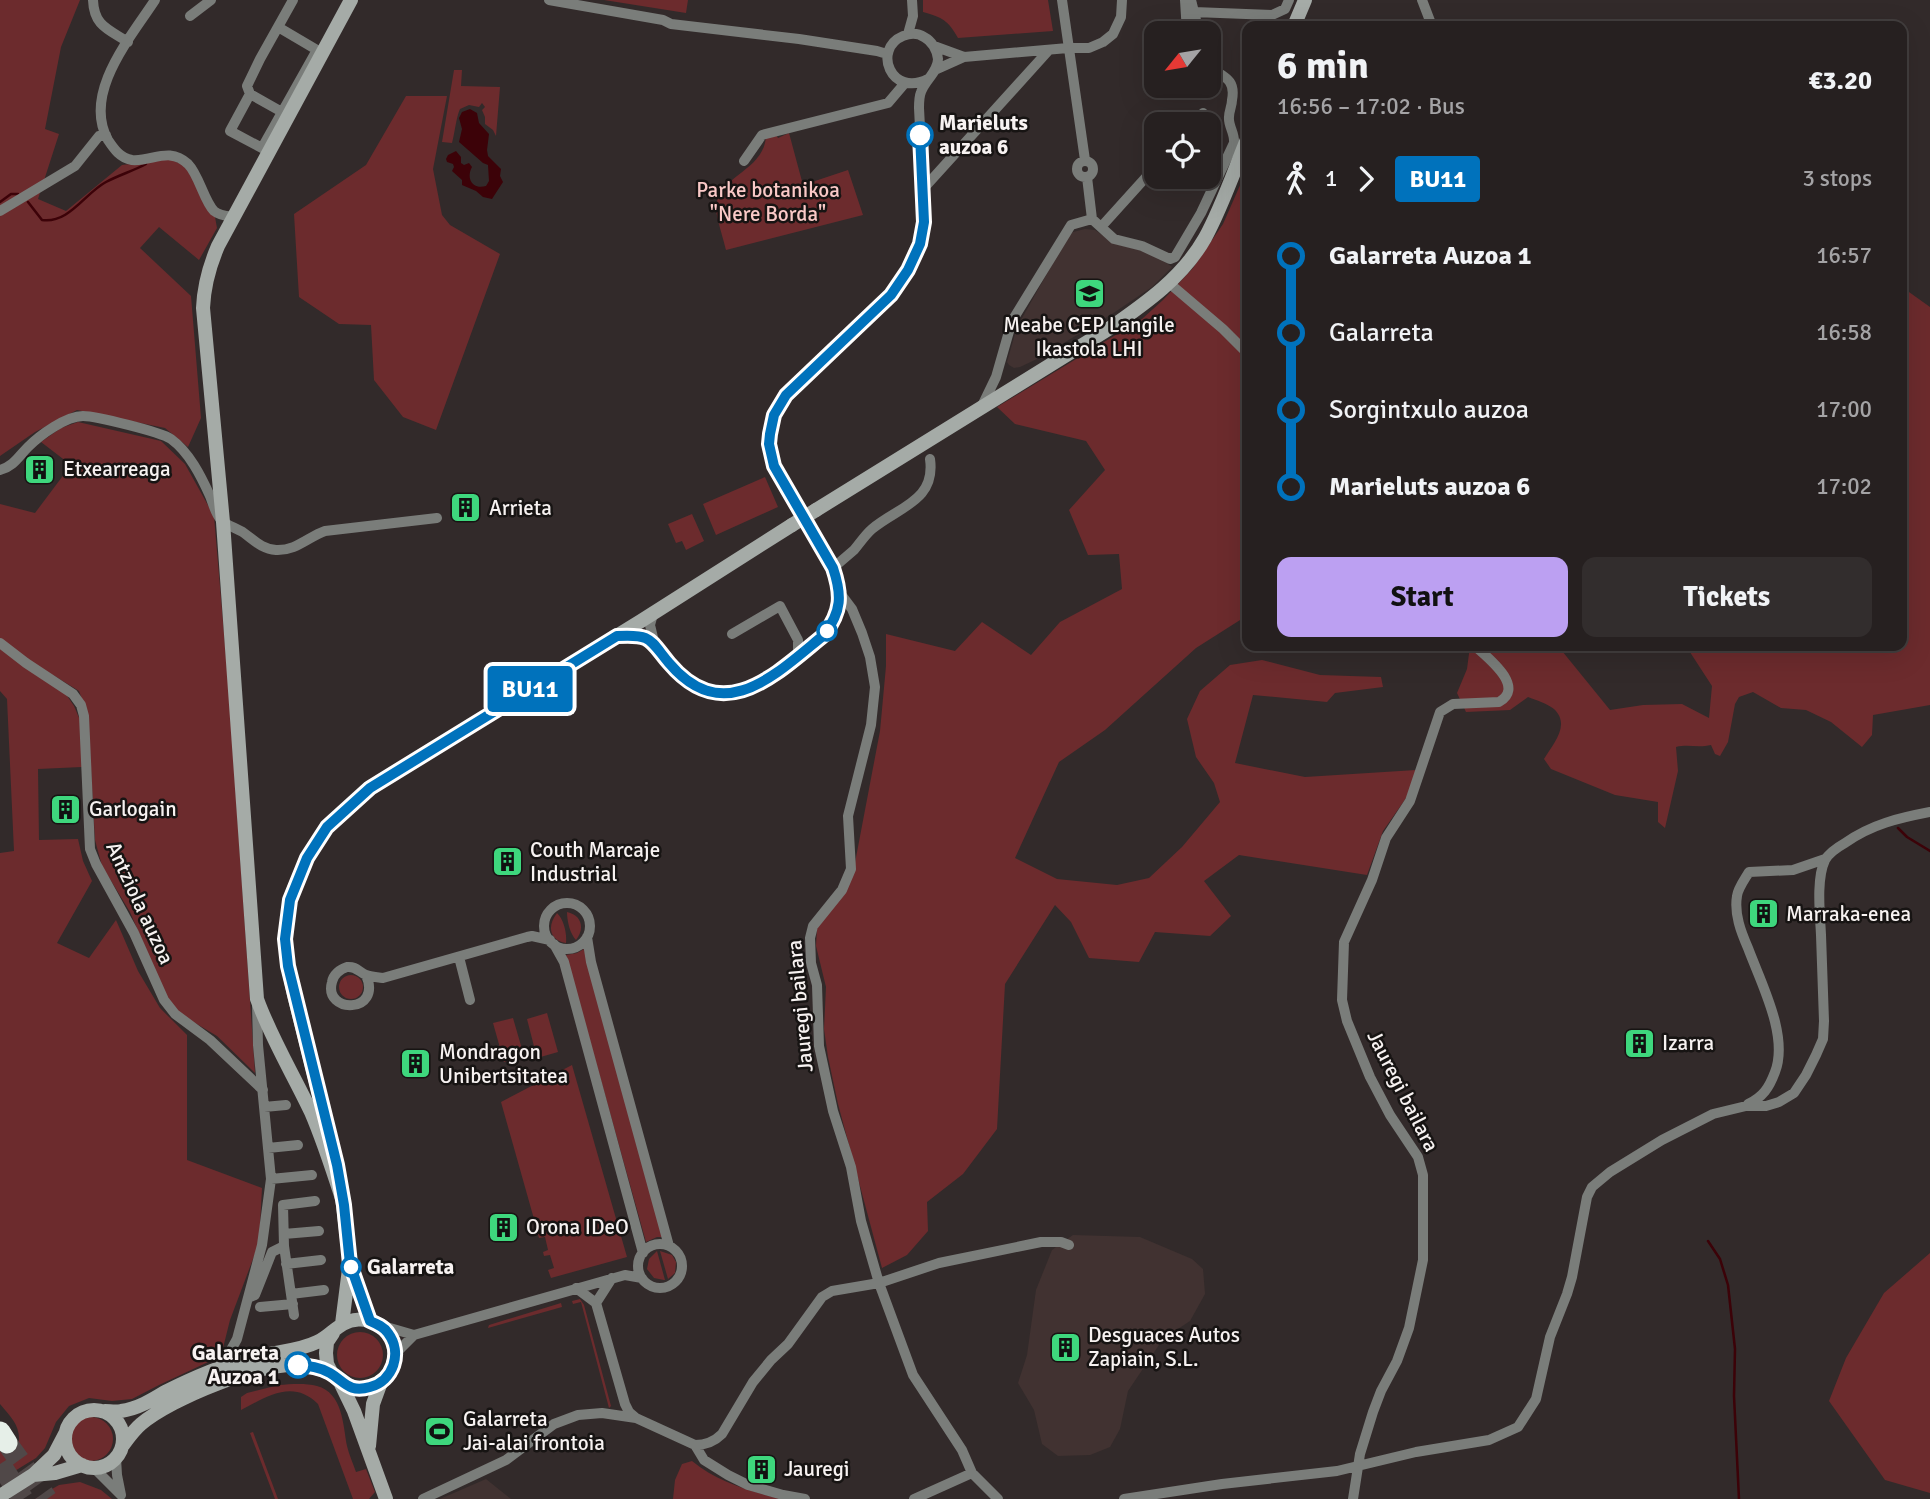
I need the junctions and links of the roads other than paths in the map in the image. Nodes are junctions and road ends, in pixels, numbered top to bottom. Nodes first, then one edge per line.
1 (93, 0) edge
2 (155, 0) edge
3 (211, 0) edge
4 (293, 0) edge
5 (351, 0) edge
6 (549, 0) edge
7 (912, 0) edge
8 (1062, 0) edge
9 (1122, 0) edge
10 (1185, 0) edge
11 (1191, 0) edge
12 (1289, 0) edge
13 (1305, 0) edge
14 (1422, 0) edge
15 (1194, 12) junction
16 (190, 16) dead end
17 (1186, 21) edge
18 (1197, 21) edge
19 (1296, 21) edge
20 (1430, 21) edge
21 (278, 27) junction
22 (908, 34) junction
23 (128, 42) junction
24 (934, 46) junction
25 (1068, 48) junction
26 (1049, 50) junction
27 (887, 54) junction
28 (964, 57) junction
29 (932, 75) junction
30 (1222, 75) edge
31 (905, 83) junction
32 (250, 94) junction
33 (282, 112) junction
34 (106, 135) junction
35 (1242, 151) edge
36 (744, 161) dead end
37 (1144, 177) edge
38 (924, 188) junction
39 (0, 211) edge
40 (235, 217) junction
41 (1096, 223) junction
42 (1169, 283) junction
43 (1242, 348) edge
44 (980, 409) junction
45 (930, 459) dead end
46 (0, 470) edge
47 (437, 518) dead end
48 (223, 522) junction
49 (833, 568) junction
50 (840, 593) junction
51 (653, 614) junction
52 (794, 630) junction
53 (733, 634) dead end
54 (824, 635) junction
55 (617, 636) junction
56 (654, 642) junction
57 (0, 643) edge
58 (1480, 651) edge
59 (798, 656) junction
60 (1930, 812) edge
61 (1825, 859) junction
62 (545, 922) junction
63 (532, 936) junction
64 (587, 937) junction
65 (552, 942) junction
66 (459, 957) junction
67 (366, 975) junction
68 (383, 978) junction
69 (369, 992) junction
70 (257, 999) junction
71 (470, 1000) dead end
72 (263, 1090) junction
73 (286, 1105) dead end
74 (1746, 1106) junction
75 (264, 1107) junction
76 (298, 1145) dead end
77 (268, 1148) junction
78 (312, 1175) dead end
79 (271, 1179) junction
80 (315, 1201) dead end
81 (344, 1205) junction
82 (319, 1231) dead end
83 (284, 1234) junction
84 (1069, 1245) dead end
85 (284, 1246) junction
86 (669, 1246) junction
87 (641, 1258) junction
88 (321, 1260) dead end
89 (286, 1264) junction
90 (350, 1264) junction
91 (627, 1275) junction
92 (612, 1278) junction
93 (642, 1278) junction
94 (879, 1283) junction
95 (576, 1288) junction
96 (324, 1290) dead end
97 (247, 1299) junction
98 (596, 1303) junction
99 (293, 1304) junction
100 (260, 1307) dead end
101 (375, 1323) junction
102 (337, 1329) junction
103 (414, 1335) junction
104 (237, 1339) junction
105 (395, 1354) junction
106 (259, 1357) junction
107 (221, 1368) junction
108 (336, 1378) junction
109 (381, 1382) junction
110 (626, 1406) junction
111 (105, 1411) junction
112 (610, 1415) junction
113 (636, 1418) junction
114 (65, 1434) junction
115 (695, 1446) junction
116 (120, 1451) junction
117 (369, 1454) junction
118 (1360, 1465) junction
119 (88, 1467) junction
120 (972, 1473) junction
121 (33, 1475) junction
122 (0, 1496) edge
123 (386, 1499) edge
124 (423, 1499) edge
125 (805, 1499) edge
126 (914, 1499) edge
127 (998, 1499) edge
128 (1124, 1499) edge
129 (1353, 1499) edge

1 - 23 street
2 - 23 street
3 - 16 street
4 - 21 street
5 - 40 main road
6 - 27 street
7 - 22 street
8 - 25 street
9 - 25 street
10 - 17 street
11 - 15 street
12 - 15 street
13 - 19 main road
14 - 20 street
15 - 18 street
21 - 32 street
21 - 33 street
22 - 24 street
22 - 27 street
23 - 34 street
24 - 28 street
24 - 29 street
25 - 26 street
25 - 41 street
26 - 28 street
26 - 38 street
27 - 31 street
28 - 29 street
29 - 31 street
29 - 38 street, Jauregi bailara
30 - 41 street
31 - 36 street
32 - 33 street
32 - 33 street
34 - 39 street
34 - 40 street
35 - 42 main road
37 - 41 street
38 - 49 street, Jauregi bailara
40 - 48 main road
41 - 44 street
42 - 43 street
42 - 44 main road
44 - 51 main road, bridge
45 - 49 street
46 - 48 street
47 - 48 street
48 - 70 main road
49 - 50 street, Jauregi bailara
50 - 54 street
50 - 94 street, Jauregi bailara
51 - 55 main road
51 - 56 street
52 - 53 street
52 - 54 street
52 - 59 street
54 - 59 street
55 - 56 street
55 - 81 main road
56 - 59 street
57 - 72 street, Antziola auzoa
58 - 118 street, Jauregi bailara
60 - 61 street
61 - 74 street
61 - 74 street
62 - 63 street
62 - 64 street
62 - 65 street
63 - 65 street
63 - 66 street
64 - 65 street
64 - 86 street
65 - 87 street
66 - 68 street
66 - 71 street
67 - 68 street
67 - 69 street
67 - 69 street
68 - 69 street
70 - 72 street
70 - 81 main road
72 - 75 street
73 - 75 street
74 - 118 street
75 - 77 street
76 - 77 street
77 - 79 street
78 - 79 street
79 - 97 street
80 - 83 street
81 - 90 main road
82 - 83 street
83 - 85 street
84 - 94 street
85 - 89 street
85 - 97 street
86 - 87 street
86 - 93 street
87 - 91 street
87 - 93 street
88 - 89 street
89 - 99 street
90 - 101 main road
90 - 102 main road
91 - 92 street
91 - 93 street
92 - 95 street
92 - 98 street
94 - 115 street
94 - 120 street, Jauregi bailara
95 - 98 street
95 - 103 street
96 - 99 street
97 - 104 street
98 - 110 street
99 - 100 street
101 - 102 main road
101 - 103 street
101 - 105 main road
102 - 106 main road
102 - 108 main road
103 - 105 street
104 - 106 street
104 - 107 street
105 - 109 main road
106 - 107 main road
107 - 111 main road
108 - 109 main road
108 - 116 main road
108 - 117 main road
109 - 117 main road
110 - 112 street
110 - 113 street
111 - 114 main road
111 - 116 main road
112 - 113 street
112 - 124 street
113 - 115 street
114 - 119 main road
114 - 121 main road
115 - 125 street
116 - 119 main road
116 - 119 street
117 - 123 main road
118 - 128 street
118 - 129 street, Jauregi bailara
119 - 121 main road
120 - 126 street
120 - 127 street, Jauregi bailara
121 - 122 main road

